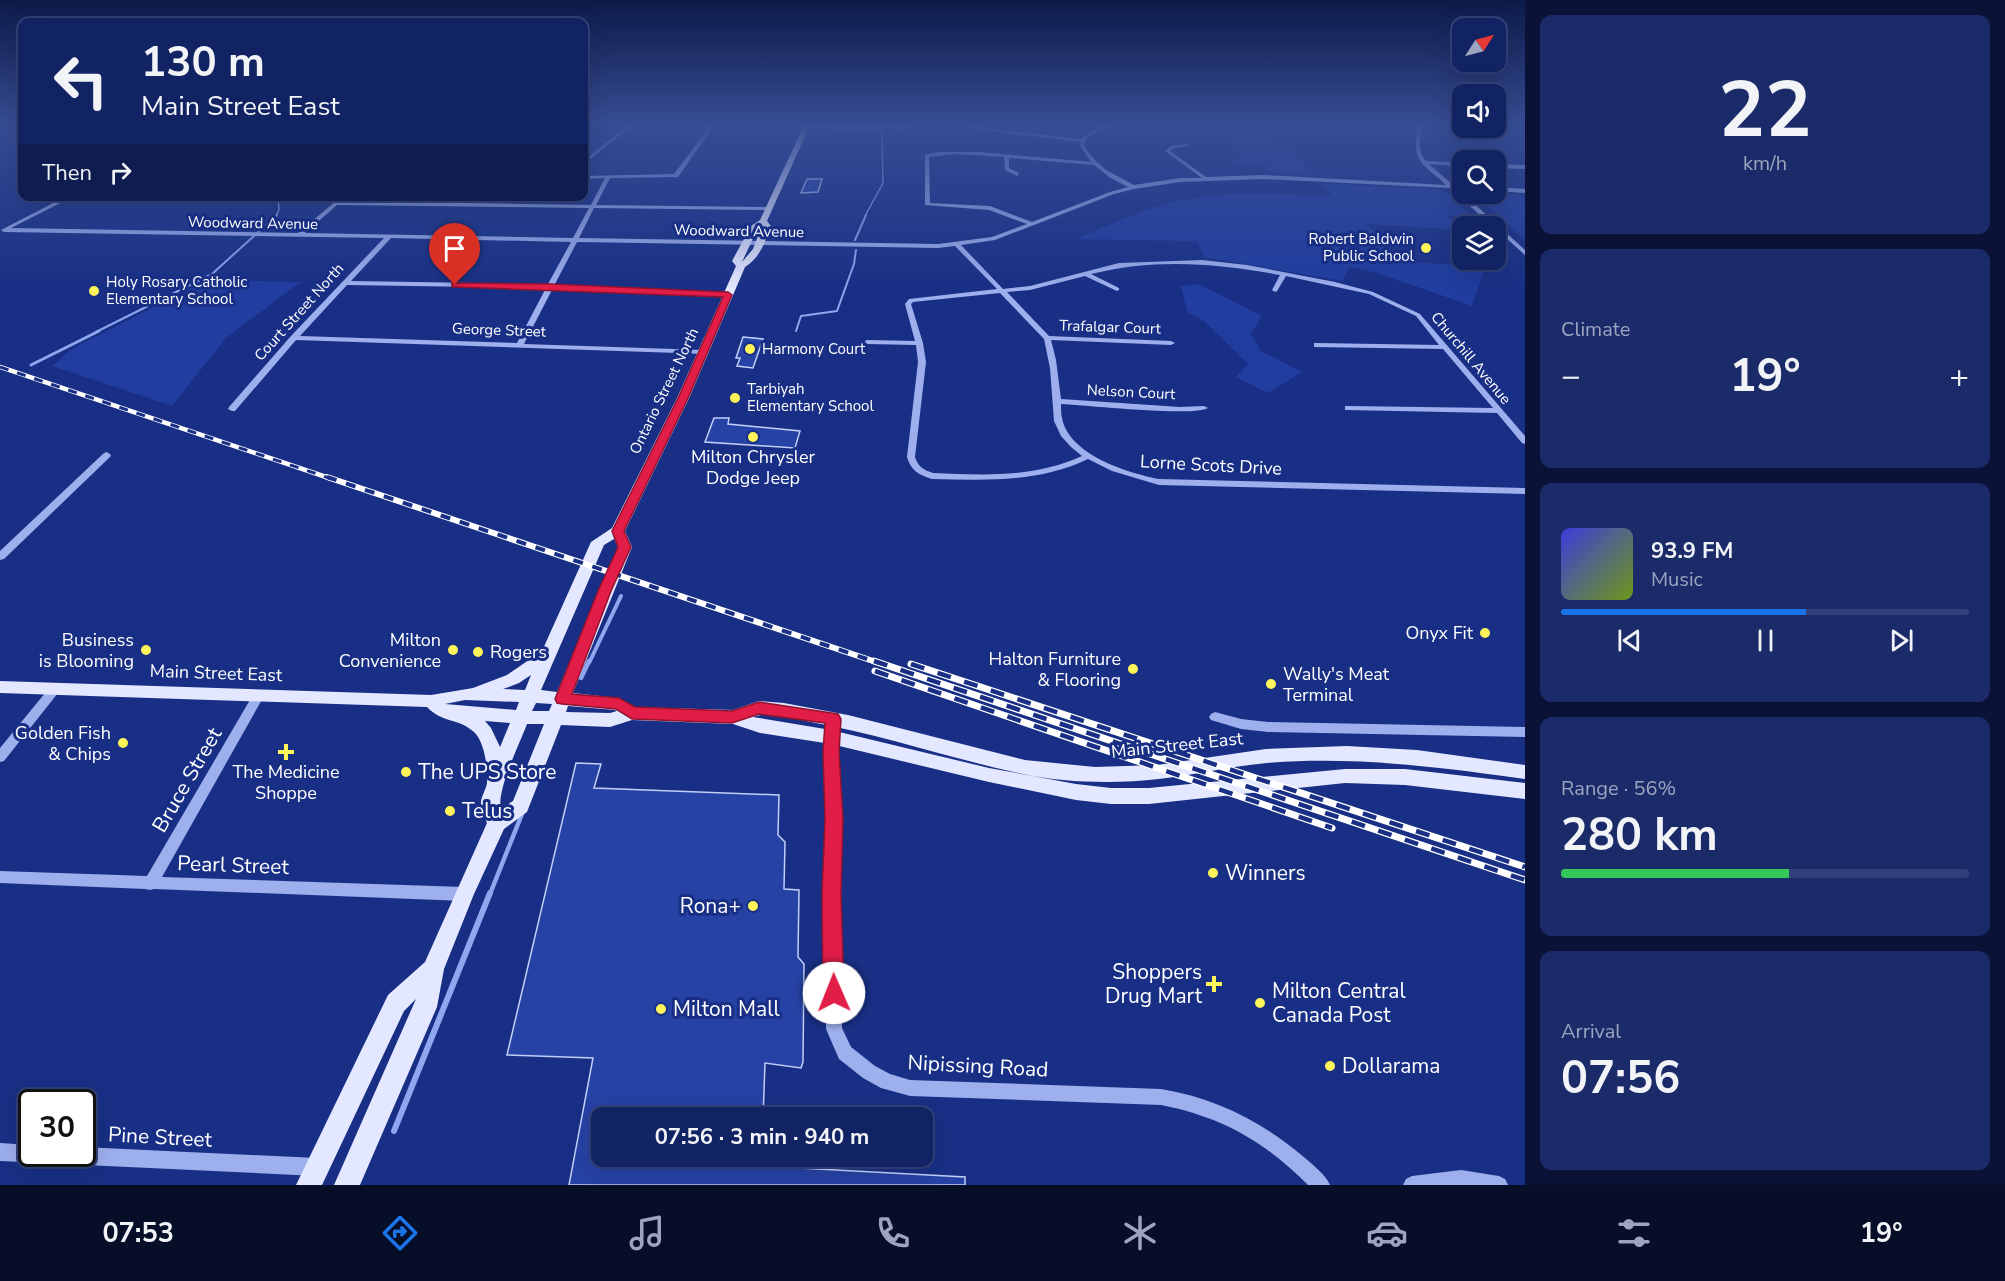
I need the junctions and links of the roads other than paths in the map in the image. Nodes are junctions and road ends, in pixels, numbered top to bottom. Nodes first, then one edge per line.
1 (607, 178) edge
2 (782, 178) edge
3 (926, 178) edge
4 (1112, 178) edge
5 (1195, 178) edge
6 (1303, 178) edge
7 (1442, 178) edge
8 (1133, 187) junction
9 (1452, 187) joint
10 (1506, 190) edge
11 (1525, 191) edge
12 (62, 201) edge
13 (333, 201) edge
14 (375, 201) edge
15 (416, 202) joint
16 (1471, 204) edge
17 (593, 206) junction
18 (768, 209) junction
19 (763, 221) junction
20 (1032, 224) junction
21 (2, 230) edge
22 (298, 236) junction
23 (388, 237) junction
24 (574, 241) junction
25 (746, 243) junction
26 (760, 243) junction
27 (957, 245) junction
28 (1525, 253) edge
29 (741, 266) junction
30 (1086, 274) junction
31 (1284, 274) junction
32 (346, 283) junction
33 (551, 286) junction
34 (1117, 289) dead end
35 (1002, 290) junction
36 (1275, 290) dead end
37 (728, 295) junction
38 (294, 338) junction
39 (1047, 338) junction
40 (867, 342) dead end
41 (919, 343) junction
42 (1171, 343) dead end
43 (520, 344) junction
44 (1317, 345) dead end
45 (1445, 347) junction
46 (704, 352) junction
47 (1057, 401) junction
48 (1204, 408) dead end
49 (1348, 408) dead end
50 (232, 409) dead end
51 (1498, 411) junction
52 (1525, 441) edge
53 (107, 455) dead end
54 (1088, 456) junction
55 (1525, 491) edge
56 (618, 531) junction
57 (0, 557) edge
58 (549, 654) junction
59 (0, 687) edge
60 (54, 690) junction
61 (471, 694) junction
62 (258, 696) junction
63 (531, 696) junction
64 (562, 699) junction
65 (431, 701) junction
66 (454, 713) junction
67 (632, 713) junction
68 (521, 717) junction
69 (1215, 717) dead end
70 (555, 718) junction
71 (832, 728) junction
72 (1525, 732) edge
73 (0, 757) edge
74 (1525, 772) edge
75 (495, 785) junction
76 (1525, 791) edge
77 (498, 823) junction
78 (0, 877) edge
79 (150, 884) junction
80 (464, 894) junction
81 (433, 969) junction
82 (0, 1152) edge
83 (313, 1176) edge
84 (347, 1185) edge
85 (1321, 1185) edge
86 (1412, 1185) edge
87 (1499, 1185) edge

1 - 17 street
2 - 18 main road, Ontario Street North
3 - 20 street
4 - 8 street
5 - 8 street, Woodward Avenue
6 - 9 street, Woodward Avenue
7 - 9 street
8 - 20 street, Woodward Avenue
10 - 11 street
12 - 21 street
13 - 22 street
14 - 15 street
15 - 17 street
16 - 28 street
17 - 18 street
17 - 24 street
18 - 19 main road, Ontario Street North
19 - 25 main road, Ontario Street North
19 - 26 main road, Ontario Street North
20 - 27 street, Woodward Avenue
21 - 22 street, Woodward Avenue
22 - 23 street, Woodward Avenue
23 - 24 street, Woodward Avenue
23 - 32 street, Court Street North
24 - 25 street, Woodward Avenue
24 - 33 street
25 - 26 street, Woodward Avenue
25 - 29 main road, Ontario Street North
26 - 27 street, Woodward Avenue
26 - 29 main road, Ontario Street North
27 - 35 street
29 - 37 main road, Ontario Street North
30 - 31 street, Churchill Avenue
30 - 34 street
30 - 35 street, Churchill Avenue
31 - 36 street
31 - 45 street, Churchill Avenue
32 - 33 street
32 - 38 street, Court Street North
33 - 37 street
33 - 43 street
35 - 39 street
35 - 41 street, Churchill Avenue
37 - 46 main road, Ontario Street North
38 - 43 street, George Street
38 - 50 street, Court Street North
39 - 42 street, Trafalgar Court
39 - 47 street, Lorne Scots Drive
40 - 41 street
41 - 54 street
43 - 46 street, George Street
44 - 45 street
45 - 51 street, Churchill Avenue
46 - 56 main road, Ontario Street North
47 - 48 street, Nelson Court
47 - 54 street, Lorne Scots Drive
49 - 51 street
51 - 52 street, Churchill Avenue
53 - 57 street
54 - 55 street, Lorne Scots Drive
56 - 58 main road, Ontario Street North
56 - 64 main road, Ontario Street North
58 - 61 main road
58 - 63 main road, Ontario Street North
59 - 60 main road, Main Street East
60 - 62 main road, Main Street East
60 - 73 street
61 - 63 main road, Main Street East
61 - 65 main road, Main Street East
62 - 65 main road, Main Street East
62 - 79 street, Bruce Street
63 - 64 main road, Main Street East
63 - 68 main road, Ontario Street North
64 - 67 main road, Main Street East
64 - 70 main road, Ontario Street North
65 - 66 main road, Main Street East
66 - 68 main road, Main Street East
66 - 75 main road
67 - 70 main road, Main Street East
67 - 71 main road, Main Street East
68 - 70 main road, Main Street East
68 - 75 main road, Ontario Street North
69 - 72 street, Main Street East
70 - 77 main road, Ontario Street North
71 - 74 main road, Main Street East
71 - 76 main road, Main Street East
71 - 85 street, Nipissing Road
75 - 77 main road
77 - 80 main road
78 - 79 street, Pearl Street
79 - 80 street, Pearl Street
80 - 81 main road
81 - 83 main road
81 - 84 main road
82 - 83 street, Pine Street
86 - 87 street

